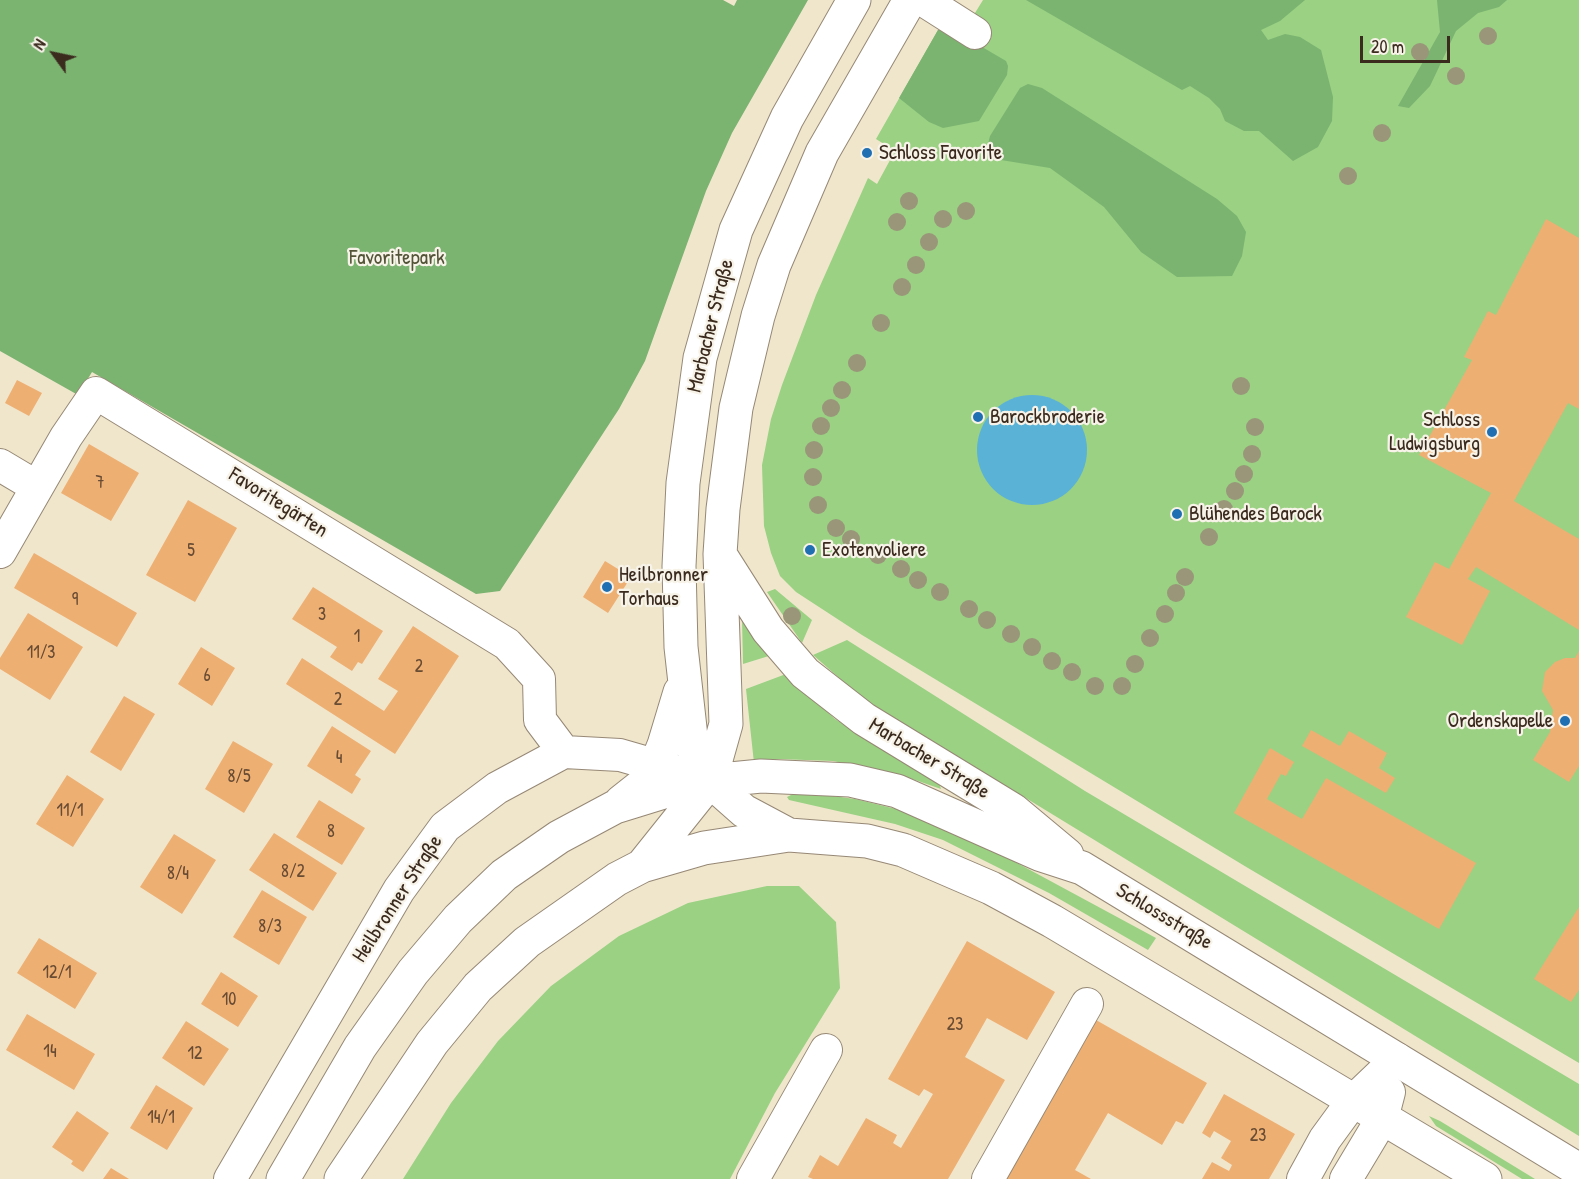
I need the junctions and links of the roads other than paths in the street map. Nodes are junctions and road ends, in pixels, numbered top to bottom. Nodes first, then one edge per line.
1 (854, 0) edge
2 (910, 0) edge
3 (922, 0) edge
4 (975, 33) dead end
5 (0, 465) edge
6 (37, 487) junction
7 (0, 552) edge
8 (720, 554) junction
9 (683, 681) junction
10 (564, 752) junction
11 (656, 765) junction
12 (710, 781) junction
13 (615, 807) junction
14 (789, 835) junction
15 (642, 866) junction
16 (1082, 868) junction
17 (1087, 1004) dead end
18 (826, 1050) dead end
19 (1397, 1059) junction
20 (1352, 1102) junction
21 (1382, 1119) junction
22 (264, 1121) junction
23 (304, 1144) junction
24 (1579, 1170) edge
25 (230, 1179) edge
26 (283, 1179) edge
27 (341, 1179) edge
28 (753, 1179) edge
29 (988, 1179) edge
30 (1303, 1179) edge
31 (1346, 1179) edge
32 (1485, 1179) edge

1 - 9 main road, Marbacher Straße
2 - 8 main road, Marbacher Straße
3 - 4 street
5 - 6 street
6 - 7 street, Favoritegärten
6 - 10 street, Favoritegärten
8 - 12 main road, Marbacher Straße
8 - 16 main road, Marbacher Straße
9 - 11 main road, Marbacher Straße
9 - 12 main road, Marbacher Straße
10 - 11 street
10 - 22 street, Heilbronner Straße
11 - 12 street
11 - 13 main road, Marbacher Straße
12 - 13 main road
12 - 14 main road, Marbacher Straße
12 - 15 main road
12 - 16 main road, Schlossstraße
13 - 23 main road
14 - 15 main road
14 - 20 main road
15 - 27 main road
16 - 19 main road, Schlossstraße
17 - 29 street
18 - 28 street
19 - 20 street
19 - 21 street
19 - 24 main road, Schlossstraße
20 - 21 main road
20 - 30 street
21 - 31 street
21 - 32 main road
22 - 23 street
22 - 25 street, Heilbronner Straße
23 - 26 main road

